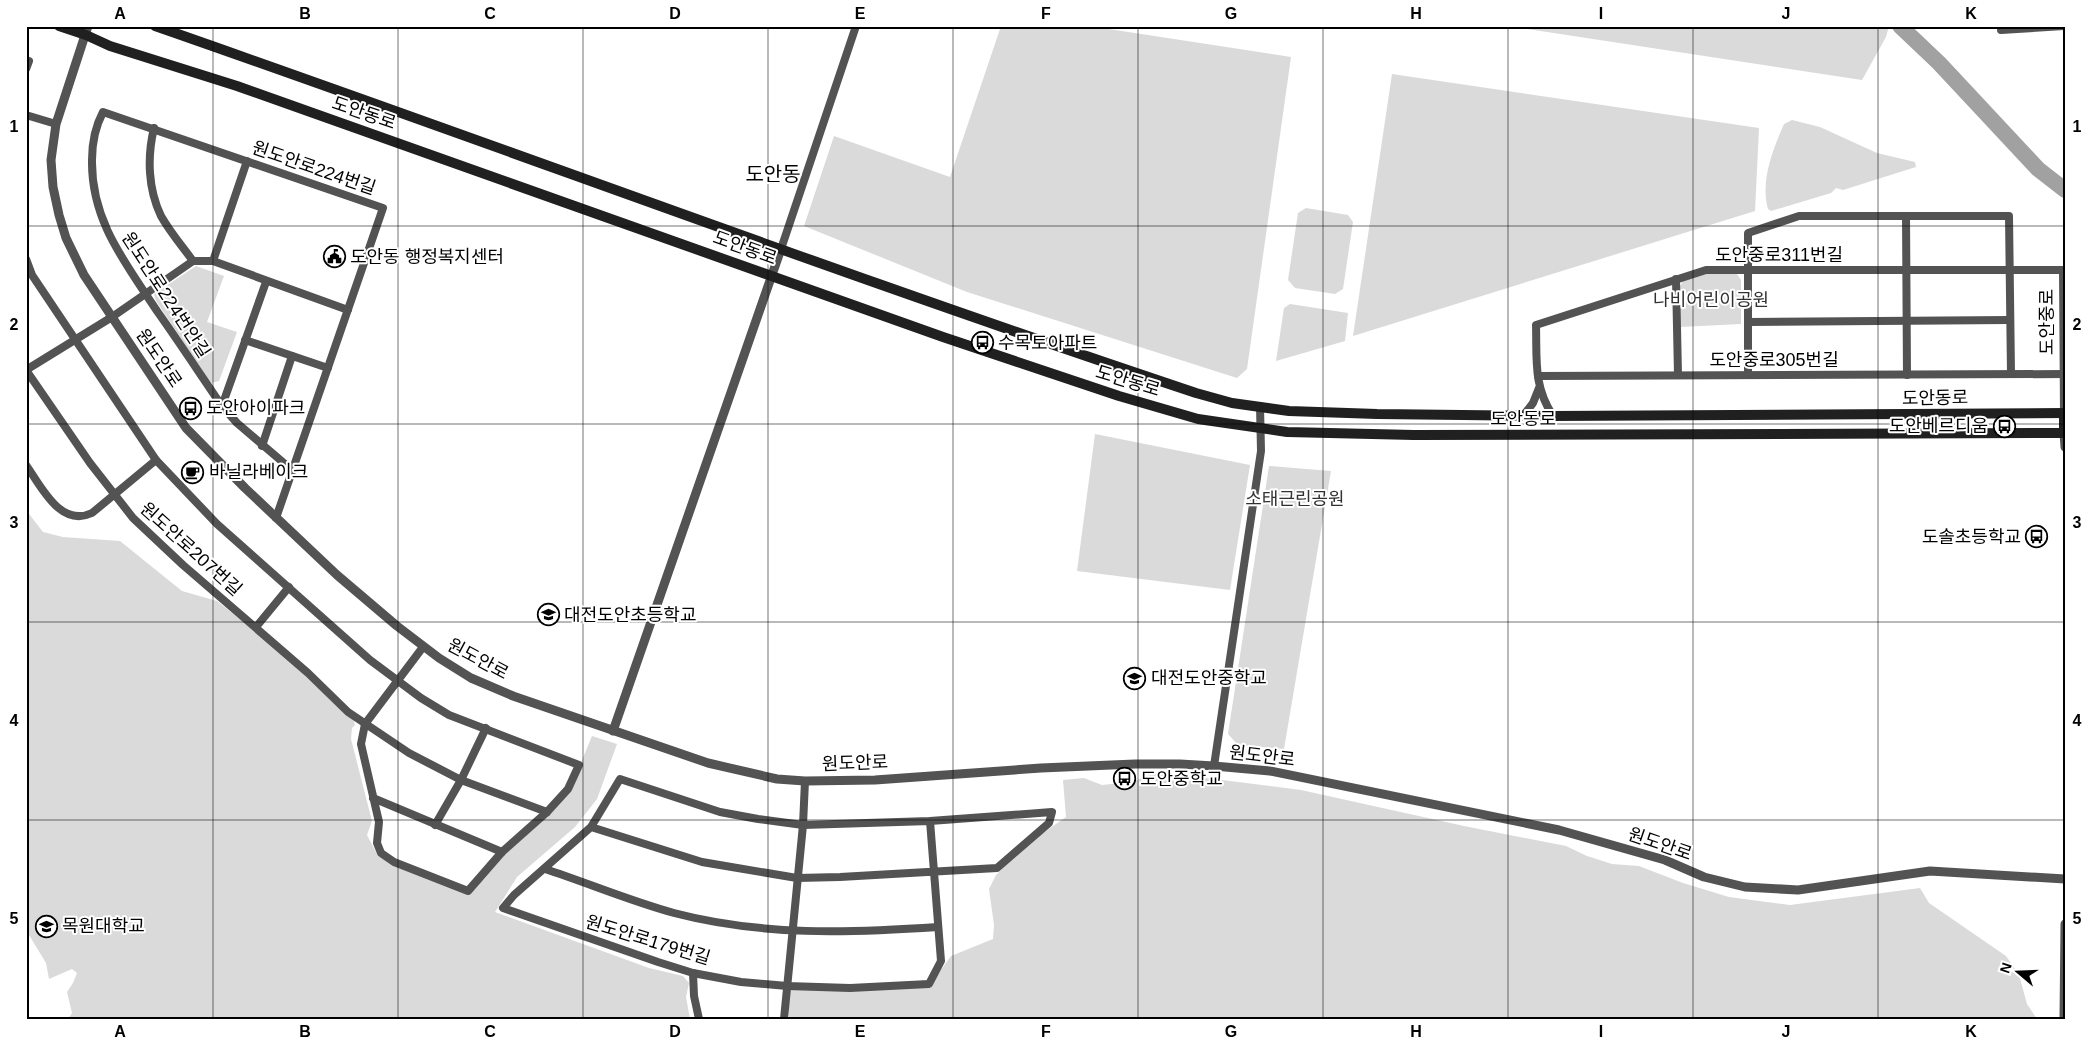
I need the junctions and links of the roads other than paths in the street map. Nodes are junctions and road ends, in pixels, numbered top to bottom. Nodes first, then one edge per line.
1 (59, 26) edge
2 (155, 26) edge
3 (2064, 26) edge
4 (857, 27) edge
5 (2001, 30) dead end
6 (87, 31) edge
7 (28, 60) edge
8 (26, 69) edge
9 (103, 112) joint
10 (26, 115) edge
11 (56, 124) junction
12 (154, 128) junction
13 (247, 161) junction
14 (1906, 216) junction
15 (781, 249) junction
16 (26, 259) edge
17 (193, 261) junction
18 (213, 261) junction
19 (1748, 269) junction
20 (1906, 270) junction
21 (2009, 270) junction
22 (2064, 270) edge
23 (772, 275) junction
24 (1676, 279) junction
25 (266, 282) junction
26 (146, 294) junction
27 (348, 310) junction
28 (112, 317) junction
29 (2010, 320) junction
30 (1906, 321) junction
31 (1748, 322) junction
32 (76, 340) junction
33 (245, 340) junction
34 (292, 356) junction
35 (328, 368) junction
36 (26, 370) edge
37 (2011, 374) junction
38 (2064, 374) edge
39 (1678, 375) junction
40 (1748, 375) junction
41 (1906, 375) junction
42 (1538, 376) junction
43 (1539, 388) junction
44 (222, 406) junction
45 (1260, 406) junction
46 (2064, 413) edge
47 (1523, 416) junction
48 (1553, 416) junction
49 (1262, 429) junction
50 (2065, 432) edge
51 (262, 446) junction
52 (2065, 447) edge
53 (156, 460) junction
54 (26, 465) edge
55 (292, 470) junction
56 (114, 495) junction
57 (276, 518) junction
58 (289, 587) junction
59 (256, 627) junction
60 (423, 647) junction
61 (397, 681) junction
62 (365, 724) junction
63 (486, 728) junction
64 (613, 730) junction
65 (1214, 766) junction
66 (461, 780) junction
67 (805, 781) junction
68 (374, 798) junction
69 (548, 812) junction
70 (930, 821) junction
71 (436, 825) junction
72 (803, 825) junction
73 (591, 827) junction
74 (502, 852) junction
75 (545, 869) junction
76 (934, 872) junction
77 (797, 878) junction
78 (2065, 879) edge
79 (2065, 924) edge
80 (938, 927) junction
81 (792, 932) junction
82 (693, 973) junction
83 (787, 986) junction
84 (699, 1019) edge
85 (784, 1019) edge
86 (2064, 1019) edge

1 - 6 main road, 도안동로
2 - 15 main road, 도안동로
3 - 5 street
4 - 15 street, 도안동로
6 - 11 street, 원도안로
6 - 23 main road, 도안동로
7 - 8 street
9 - 12 street, 원도안로224번길
9 - 26 street, 원도안로224번안길
10 - 11 street
11 - 28 street, 원도안로
12 - 13 street, 원도안로224번길
12 - 17 street
13 - 18 street
13 - 27 street, 원도안로224번길
14 - 19 street
14 - 20 street
14 - 21 street
15 - 23 street
15 - 45 main road, 도안동로
16 - 32 street, 원도안로207번길
17 - 18 street
17 - 26 street
18 - 25 street
19 - 20 street, 도안중로311번길
19 - 24 street, 도안중로311번길
19 - 31 street
20 - 21 street, 도안중로311번길
20 - 30 street
21 - 22 street, 도안중로311번길
21 - 29 street
22 - 38 street, 도안중로
23 - 49 main road, 도안동로
23 - 64 street
24 - 39 street
24 - 42 street, 도안중로311번길
25 - 27 street
25 - 33 street
26 - 28 street
26 - 44 street, 원도안로224번안길
27 - 35 street, 원도안로224번길
28 - 32 street
28 - 57 street, 원도안로
29 - 30 street
29 - 37 street
30 - 31 street
30 - 41 street
31 - 40 street
32 - 36 street
32 - 53 street, 원도안로207번길
33 - 34 street
33 - 44 street
34 - 35 street
34 - 51 street
35 - 55 street, 원도안로224번길
36 - 56 street, 원도안로207번길
37 - 38 street, 도안중로305번길
37 - 41 street, 도안중로305번길
38 - 46 street, 도안중로
39 - 40 street, 도안중로305번길
39 - 42 street, 도안중로305번길
40 - 41 street, 도안중로305번길
42 - 43 street, 도안중로311번길
43 - 47 street
43 - 48 street
44 - 51 street, 원도안로224번안길
45 - 47 main road, 도안동로
45 - 49 street
46 - 48 main road, 도안동로
46 - 50 main road, 도안중로
47 - 48 main road, 도안동로
49 - 50 main road, 도안동로
49 - 65 street
50 - 52 street, 도안중로
51 - 55 street, 원도안로224번안길
53 - 56 street
53 - 58 street, 원도안로207번길
54 - 56 street
55 - 57 street, 원도안로224번길
56 - 59 street, 원도안로207번길
57 - 60 street, 원도안로
58 - 59 street
58 - 61 street, 원도안로207번길
59 - 62 street, 원도안로207번길
60 - 61 street, 원도안로207번길
60 - 64 street, 원도안로
61 - 62 street, 원도안로207번길
61 - 63 street, 원도안로207번길
62 - 66 street, 원도안로207번길
62 - 68 street, 원도안로207번길
63 - 66 street
63 - 69 street, 원도안로207번길
64 - 67 street, 원도안로
65 - 67 street, 원도안로
65 - 78 street, 원도안로
66 - 69 street, 원도안로207번길
66 - 71 street
67 - 72 street
68 - 71 street
68 - 74 street, 원도안로207번길
69 - 74 street, 원도안로207번길
70 - 72 street
70 - 76 street, 원도안로179번길
70 - 76 street
71 - 74 street
72 - 73 street
72 - 77 street
73 - 75 street
73 - 77 street
75 - 81 street, 원도안로179번길
75 - 82 street, 원도안로179번길
76 - 77 street
76 - 80 street, 원도안로179번길
77 - 81 street
79 - 86 street
80 - 81 street, 원도안로179번길
80 - 83 street, 원도안로179번길
81 - 83 street
82 - 83 street, 원도안로179번길
82 - 84 street
83 - 85 street

